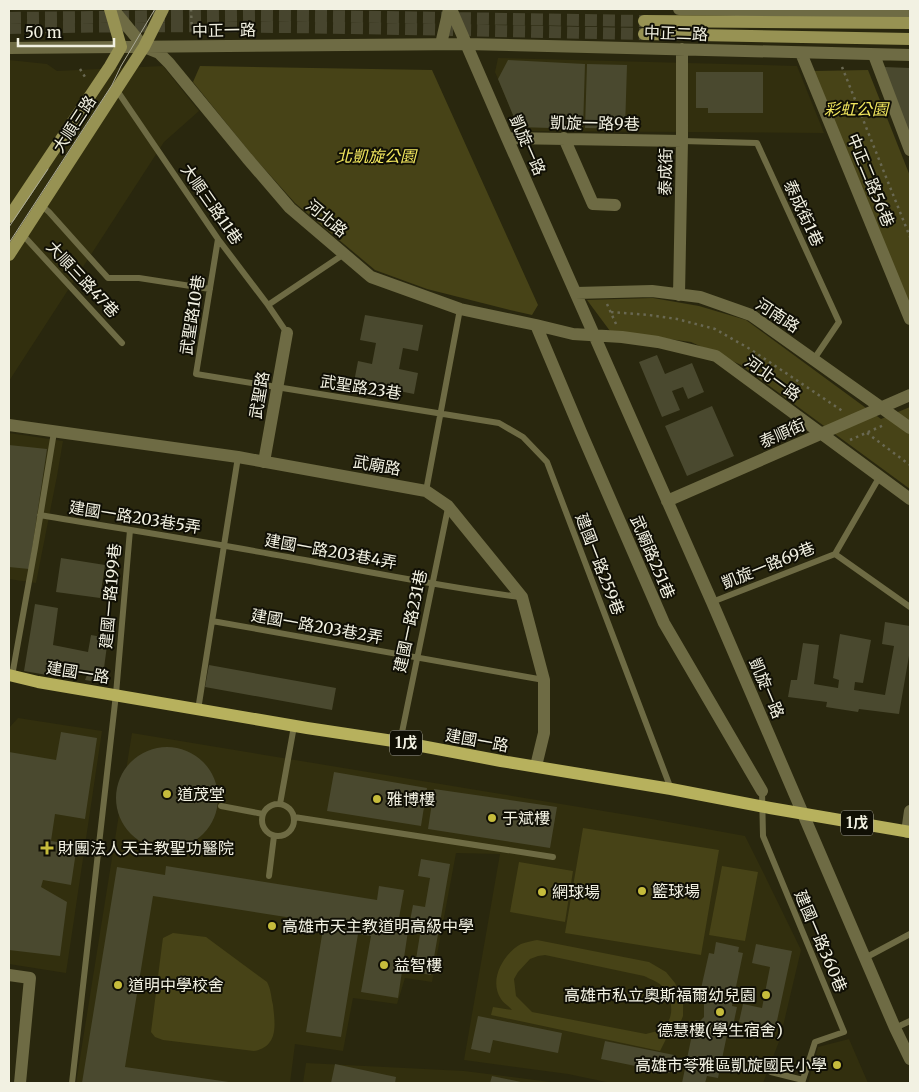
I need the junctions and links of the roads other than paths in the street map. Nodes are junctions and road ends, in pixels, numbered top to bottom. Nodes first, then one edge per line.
1 (112, 9) edge
2 (163, 9) edge
3 (450, 9) edge
4 (679, 9) edge
5 (824, 10) edge
6 (910, 13) edge
7 (644, 21) tunnel mouth
8 (910, 23) edge
9 (644, 34) tunnel mouth
10 (910, 39) edge
11 (440, 44) junction
12 (466, 44) junction
13 (121, 47) junction
14 (144, 47) junction
15 (9, 48) edge
16 (682, 49) junction
17 (801, 53) junction
18 (874, 55) junction
19 (910, 55) edge
20 (116, 89) junction
21 (507, 138) junction
22 (564, 138) junction
23 (682, 141) junction
24 (910, 150) edge
25 (41, 205) junction
26 (616, 205) dead end
27 (9, 217) edge
28 (22, 234) junction
29 (218, 239) junction
30 (9, 254) edge
31 (344, 254) junction
32 (210, 289) junction
33 (576, 294) junction
34 (679, 295) junction
35 (268, 305) junction
36 (460, 309) junction
37 (910, 319) edge
38 (536, 325) junction
39 (287, 333) joint
40 (593, 333) junction
41 (122, 342) dead end
42 (814, 359) junction
43 (277, 388) junction
44 (910, 395) edge
45 (882, 407) junction
46 (440, 414) junction
47 (9, 425) edge
48 (910, 428) edge
49 (54, 432) junction
50 (821, 433) junction
51 (238, 457) junction
52 (264, 462) junction
53 (880, 476) junction
54 (426, 491) junction
55 (910, 498) edge
56 (667, 501) junction
57 (448, 506) junction
58 (40, 515) junction
59 (130, 530) junction
60 (224, 545) junction
61 (835, 554) junction
62 (432, 583) junction
63 (522, 597) junction
64 (712, 602) junction
65 (910, 607) edge
66 (212, 621) junction
67 (417, 657) junction
68 (10, 676) edge
69 (544, 680) junction
70 (116, 694) junction
71 (198, 710) junction
72 (294, 726) junction
73 (400, 742) junction
74 (536, 766) junction
75 (671, 789) junction
76 (762, 791) joint
77 (280, 804) junction
78 (221, 806) dead end
79 (762, 807) junction
80 (910, 811) edge
81 (263, 814) junction
82 (804, 814) junction
83 (294, 817) junction
84 (909, 832) edge
85 (274, 836) junction
86 (553, 857) dead end
87 (270, 876) dead end
88 (910, 934) edge
89 (865, 958) junction
90 (9, 974) edge
91 (910, 1021) edge
92 (895, 1028) junction
93 (910, 1060) edge
94 (771, 1072) dead end
95 (803, 1082) edge
96 (20, 1083) edge
97 (72, 1083) edge

1 - 13 street
1 - 14 street, 河北路
2 - 14 street, 大順三路
3 - 11 street
3 - 12 street, 凱旋一路
4 - 5 street, 中正二路
5 - 6 street, 中正二路
7 - 8 street, 中正二路
9 - 10 street, 中正二路
11 - 12 street, 中正二路
11 - 14 street, 中正一路
12 - 16 street, 中正二路
12 - 21 street, 凱旋一路
13 - 14 street, 中正一路
13 - 15 street, 中正一路
13 - 27 street, 大順三路
14 - 20 street, 大順三路
14 - 31 street, 河北路
16 - 17 street, 中正二路
16 - 23 street, 泰成街
17 - 18 street, 中正二路
17 - 37 street, 中正二路56巷
18 - 19 street, 中正二路
18 - 24 street
20 - 25 street, 大順三路
20 - 29 lane, 大順三路11巷
21 - 22 street, 凱旋一路9巷
21 - 33 street, 凱旋一路
22 - 23 street, 凱旋一路9巷
22 - 26 street
23 - 34 street, 泰成街
23 - 42 lane, 泰成街1巷
25 - 28 street, 大順三路
25 - 32 lane
28 - 30 street, 大順三路
28 - 41 lane, 大順三路47巷
29 - 32 lane, 武聖路10巷
29 - 35 lane, 大順三路11巷
31 - 35 lane
31 - 36 street, 河北路
32 - 43 lane, 武聖路10巷
33 - 34 street, 河南路
33 - 40 street, 凱旋一路
34 - 42 street, 河南路
35 - 39 lane, 大順三路11巷
36 - 38 street, 河北路
36 - 46 lane
38 - 40 street, 河北路
38 - 76 street, 武廟路251巷
39 - 43 street, 武聖路
40 - 50 street, 河北一路
40 - 56 street, 凱旋一路
42 - 45 street, 河南路
43 - 46 lane, 武聖路23巷
43 - 52 street, 武聖路
44 - 45 street, 泰順街
45 - 48 street, 河南路
45 - 50 street, 泰順街
46 - 54 lane
46 - 75 lane, 建國一路259巷
47 - 49 street, 武廟路
49 - 51 street, 武廟路
49 - 58 lane
50 - 53 street, 河北一路
50 - 56 street, 泰順街
51 - 52 street, 武廟路
51 - 60 lane
52 - 54 street, 武廟路
53 - 55 street, 河北一路
53 - 61 lane, 凱旋一路69巷
54 - 57 street, 武廟路
56 - 64 street, 凱旋一路
57 - 62 lane, 建國一路231巷
57 - 63 street, 武廟路
58 - 59 lane, 建國一路203巷5弄
58 - 68 lane
59 - 60 lane, 建國一路203巷5弄
59 - 70 lane, 建國一路199巷
60 - 62 lane, 建國一路203巷4弄
60 - 66 lane
61 - 64 lane, 凱旋一路69巷
61 - 65 lane
62 - 63 lane, 建國一路203巷4弄
62 - 67 lane, 建國一路231巷
63 - 69 street, 武廟路
64 - 82 street, 凱旋一路
66 - 67 lane, 建國一路203巷2弄
66 - 71 lane
67 - 69 lane, 建國一路203巷2弄
67 - 73 lane, 建國一路231巷
68 - 70 main road, 建國一路 / 1戊
69 - 74 street, 武廟路
70 - 71 main road, 建國一路 / 1戊
70 - 97 lane, 建國一路199巷
71 - 72 main road, 建國一路 / 1戊
72 - 73 main road, 建國一路 / 1戊
72 - 77 lane
73 - 74 main road, 建國一路 / 1戊
74 - 75 main road, 建國一路 / 1戊
75 - 79 main road, 建國一路 / 1戊
76 - 79 lane, 建國一路360巷
77 - 81 lane
77 - 83 lane
78 - 81 lane
79 - 82 main road, 建國一路 / 1戊
79 - 95 lane, 建國一路360巷
80 - 84 street
81 - 85 lane
82 - 84 main road, 建國一路 / 1戊
82 - 89 street, 凱旋一路
83 - 85 lane
83 - 86 lane
85 - 87 lane
88 - 89 lane
89 - 92 street, 凱旋一路
90 - 96 street
91 - 92 lane
92 - 93 street, 凱旋一路
94 - 95 lane, 建國一路360巷

